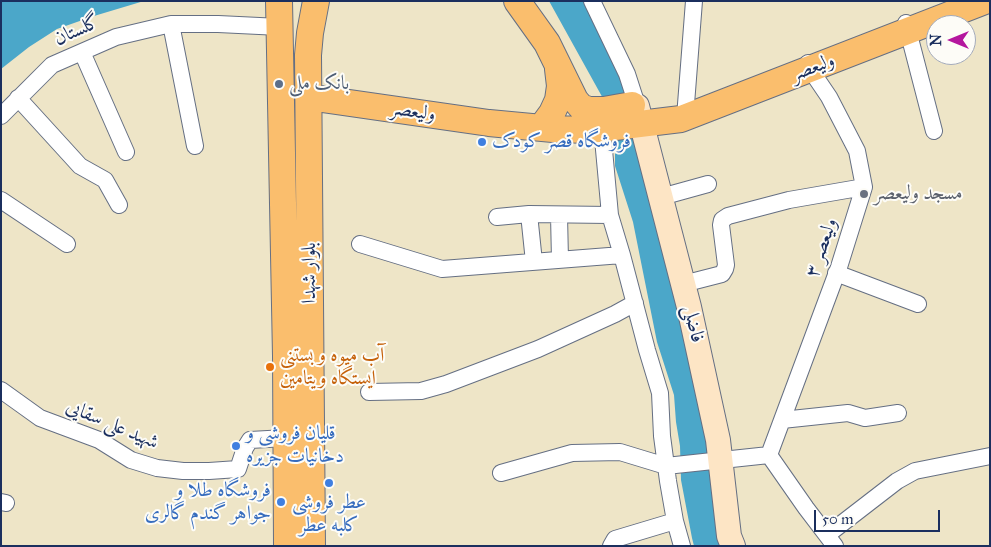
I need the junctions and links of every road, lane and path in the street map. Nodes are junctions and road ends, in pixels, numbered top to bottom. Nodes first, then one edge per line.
1 (279, 1) edge
2 (316, 1) edge
3 (517, 1) edge
4 (592, 1) edge
5 (694, 1) edge
6 (954, 1) edge
7 (985, 1) edge
8 (171, 24) junction
9 (907, 26) junction
10 (280, 27) junction
11 (82, 52) junction
12 (808, 64) junction
13 (558, 66) junction
14 (308, 97) junction
15 (18, 98) junction
16 (685, 110) junction
17 (637, 114) junction
18 (1, 116) edge
19 (605, 122) junction
20 (541, 128) junction
21 (934, 131) dead end
22 (195, 146) dead end
23 (126, 152) dead end
24 (708, 184) dead end
25 (864, 187) junction
26 (661, 197) junction
27 (1, 200) edge
28 (119, 205) dead end
29 (529, 214) junction
30 (559, 215) junction
31 (610, 215) junction
32 (497, 216) dead end
33 (67, 244) dead end
34 (360, 244) dead end
35 (622, 255) junction
36 (560, 260) junction
37 (534, 262) junction
38 (836, 273) junction
39 (683, 284) junction
40 (635, 303) junction
41 (918, 304) dead end
42 (298, 356) junction
43 (1, 390) edge
44 (369, 392) dead end
45 (898, 413) dead end
46 (782, 420) junction
47 (286, 438) junction
48 (769, 455) junction
49 (990, 456) edge
50 (720, 460) junction
51 (666, 466) junction
52 (501, 473) dead end
53 (675, 521) junction
54 (831, 540) edge
55 (287, 546) edge
56 (312, 546) edge
57 (611, 546) edge
58 (682, 546) edge
59 (734, 546) edge

1 - 10 main road, بلوار شهدا
2 - 14 main road, بلوار شهدا
3 - 13 main road
4 - 17 street
5 - 16 street
6 - 9 main road, ولیعصر
7 - 9 main road, ولیعصر
8 - 10 street, گلستان
8 - 11 street, گلستان
8 - 22 street
9 - 12 main road, ولیعصر
9 - 21 street
10 - 42 main road, بلوار شهدا
11 - 15 street, گلستان
11 - 23 street
12 - 16 main road, ولیعصر
12 - 25 street, ولیعصر ۳
13 - 19 main road
13 - 20 main road
14 - 20 main road, ولیعصر
14 - 42 main road, بلوار شهدا
15 - 18 street, گلستان
15 - 28 street
16 - 17 main road, ولیعصر
17 - 19 main road, ولیعصر
17 - 26 main road, فاضلی
19 - 20 main road, ولیعصر
19 - 31 street
24 - 26 street
25 - 38 street, ولیعصر ۳
25 - 39 street
26 - 39 main road, فاضلی
27 - 33 street
29 - 30 street
29 - 32 street
29 - 37 street
30 - 31 street
30 - 36 street
31 - 35 street
34 - 37 street
35 - 36 street
35 - 40 street
36 - 37 street
38 - 41 street
38 - 46 street, ولیعصر ۳
39 - 50 main road, فاضلی
40 - 44 street
40 - 51 street
42 - 47 main road, بلوار شهدا
42 - 56 main road, بلوار شهدا
43 - 47 street, شهید علی سقایی
45 - 46 street
46 - 48 street, ولیعصر ۳
47 - 55 main road, بلوار شهدا
48 - 50 street
48 - 54 street
49 - 54 street
50 - 51 street
50 - 59 main road, فاضلی
51 - 52 street
51 - 53 street
53 - 57 street
53 - 58 street

